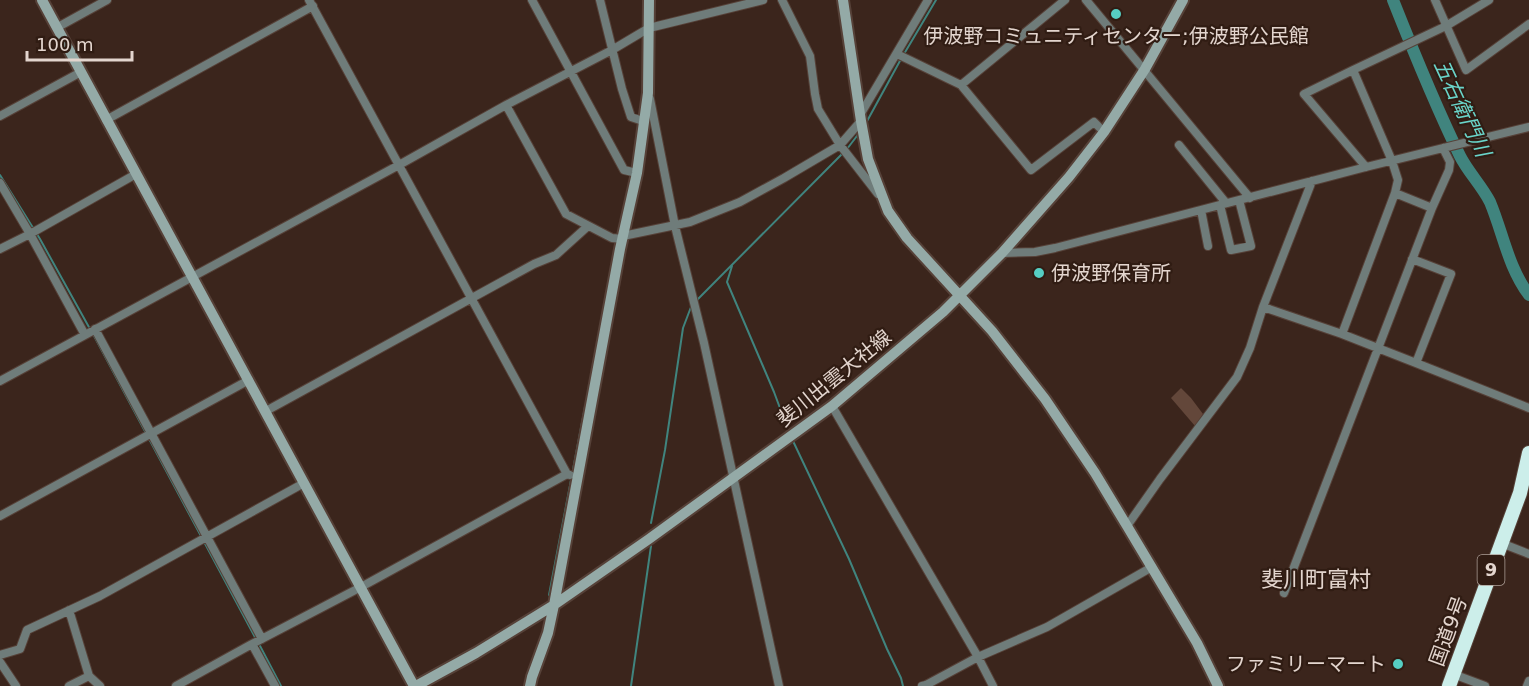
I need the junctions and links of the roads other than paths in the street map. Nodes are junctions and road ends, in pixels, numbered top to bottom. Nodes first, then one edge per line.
1 (42, 0) edge
2 (108, 0) edge
3 (532, 0) edge
4 (600, 0) edge
5 (649, 0) edge
6 (763, 0) edge
7 (782, 0) edge
8 (843, 0) edge
9 (928, 0) edge
10 (1065, 0) edge
11 (1086, 0) edge
12 (1183, 0) edge
13 (1436, 0) edge
14 (1489, 0) edge
15 (311, 3) edge
16 (1477, 4) edge
17 (1529, 24) edge
18 (56, 26) junction
19 (1446, 26) junction
20 (649, 28) junction
21 (612, 50) junction
22 (897, 54) junction
23 (1144, 69) junction
24 (1353, 70) junction
25 (81, 72) junction
26 (571, 72) junction
27 (960, 85) junction
28 (648, 93) junction
29 (507, 105) junction
30 (0, 116) edge
31 (860, 118) junction
32 (106, 120) junction
33 (644, 121) junction
34 (1529, 127) edge
35 (1104, 132) junction
36 (840, 145) junction
37 (1179, 145) dead end
38 (1444, 148) junction
39 (1392, 161) junction
40 (399, 165) junction
41 (1366, 167) junction
42 (637, 173) junction
43 (136, 174) junction
44 (1312, 181) junction
45 (0, 183) edge
46 (1395, 193) junction
47 (1250, 198) junction
48 (883, 200) junction
49 (1239, 200) junction
50 (1223, 204) junction
51 (1432, 208) junction
52 (1200, 210) junction
53 (588, 226) junction
54 (675, 226) junction
55 (30, 234) junction
56 (623, 237) junction
57 (1208, 246) dead end
58 (0, 249) edge
59 (1002, 252) junction
60 (1412, 259) junction
61 (192, 277) junction
62 (960, 295) junction
63 (471, 299) junction
64 (1263, 307) junction
65 (95, 329) junction
66 (1342, 334) junction
67 (85, 335) junction
68 (1378, 348) junction
69 (1416, 363) junction
70 (249, 380) junction
71 (0, 381) edge
72 (832, 406) junction
73 (1529, 408) edge
74 (266, 411) junction
75 (152, 433) junction
76 (1529, 453) edge
77 (572, 475) junction
78 (733, 478) junction
79 (304, 483) junction
80 (0, 516) edge
81 (1127, 526) junction
82 (207, 537) junction
83 (1502, 543) junction
84 (1529, 554) edge
85 (1152, 567) junction
86 (361, 587) junction
87 (1284, 593) dead end
88 (554, 605) junction
89 (69, 610) junction
90 (261, 639) junction
91 (252, 644) junction
92 (0, 655) edge
93 (978, 657) junction
94 (0, 662) edge
95 (88, 676) junction
96 (1451, 680) edge
97 (1529, 681) edge
98 (418, 685) edge
99 (16, 686) edge
100 (69, 686) edge
101 (100, 686) edge
102 (177, 686) edge
103 (275, 686) edge
104 (530, 686) edge
105 (779, 686) edge
106 (922, 686) edge
107 (993, 686) edge
108 (1218, 686) edge
109 (1485, 686) edge
110 (1527, 686) edge

1 - 18 street
2 - 18 street
3 - 26 street
4 - 21 street
5 - 20 street
6 - 20 street
7 - 36 street
8 - 31 street
9 - 22 street
10 - 27 street
11 - 23 street
12 - 23 street, 斐川出雲大社線
13 - 19 street
14 - 16 street
15 - 32 street
15 - 40 street
16 - 19 street
17 - 19 street
18 - 25 street
19 - 24 street
20 - 21 street
20 - 28 street
21 - 26 street
21 - 33 street
22 - 27 street
22 - 31 street
23 - 35 street, 斐川出雲大社線
23 - 47 street
24 - 39 street
24 - 41 street
25 - 30 street
25 - 32 street
26 - 29 street
26 - 42 street
27 - 35 street
28 - 33 street
28 - 54 street
29 - 40 street
29 - 53 street
31 - 36 street
31 - 48 street
32 - 43 street
33 - 42 street
34 - 38 street
35 - 59 street, 斐川出雲大社線
36 - 48 street
36 - 54 street
37 - 50 street
38 - 39 street
38 - 51 street
39 - 41 street
39 - 46 street
40 - 61 street
40 - 63 street
41 - 44 street
42 - 56 street
43 - 55 street
43 - 61 street
44 - 47 street
44 - 64 street
45 - 55 street
46 - 51 street
46 - 66 street
47 - 49 street
48 - 62 street
49 - 50 street
49 - 50 street
50 - 52 street
51 - 60 street
52 - 57 street
52 - 59 street
53 - 56 street
53 - 63 street
54 - 56 street
54 - 78 street
55 - 58 street
55 - 67 street
56 - 77 street
59 - 62 street, 斐川出雲大社線
60 - 68 street
60 - 69 street
61 - 65 street
61 - 70 street
62 - 72 street, 斐川出雲大社線
62 - 81 street
63 - 74 street
63 - 77 street
64 - 66 street
64 - 81 street
65 - 67 street
65 - 75 street
66 - 68 street
67 - 71 street
68 - 69 street
68 - 87 street
69 - 73 street
70 - 74 street
70 - 75 street
72 - 78 street, 斐川出雲大社線
72 - 93 street
74 - 79 street
75 - 80 street
75 - 82 street
76 - 83 highway, 国道9号 / 9
77 - 86 street
77 - 88 street
78 - 88 street, 斐川出雲大社線
78 - 105 street
79 - 82 street
79 - 86 street
81 - 85 street
82 - 89 street
82 - 90 street
83 - 84 street
83 - 96 highway, 国道9号 / 9
85 - 93 street
85 - 108 street
86 - 90 street
86 - 98 street
88 - 98 street, 斐川出雲大社線
88 - 104 street
89 - 92 street
89 - 95 street
90 - 91 street
91 - 102 street
91 - 103 street
93 - 106 street
93 - 107 street
94 - 99 street
95 - 100 street
95 - 101 street
96 - 109 street
97 - 110 street

